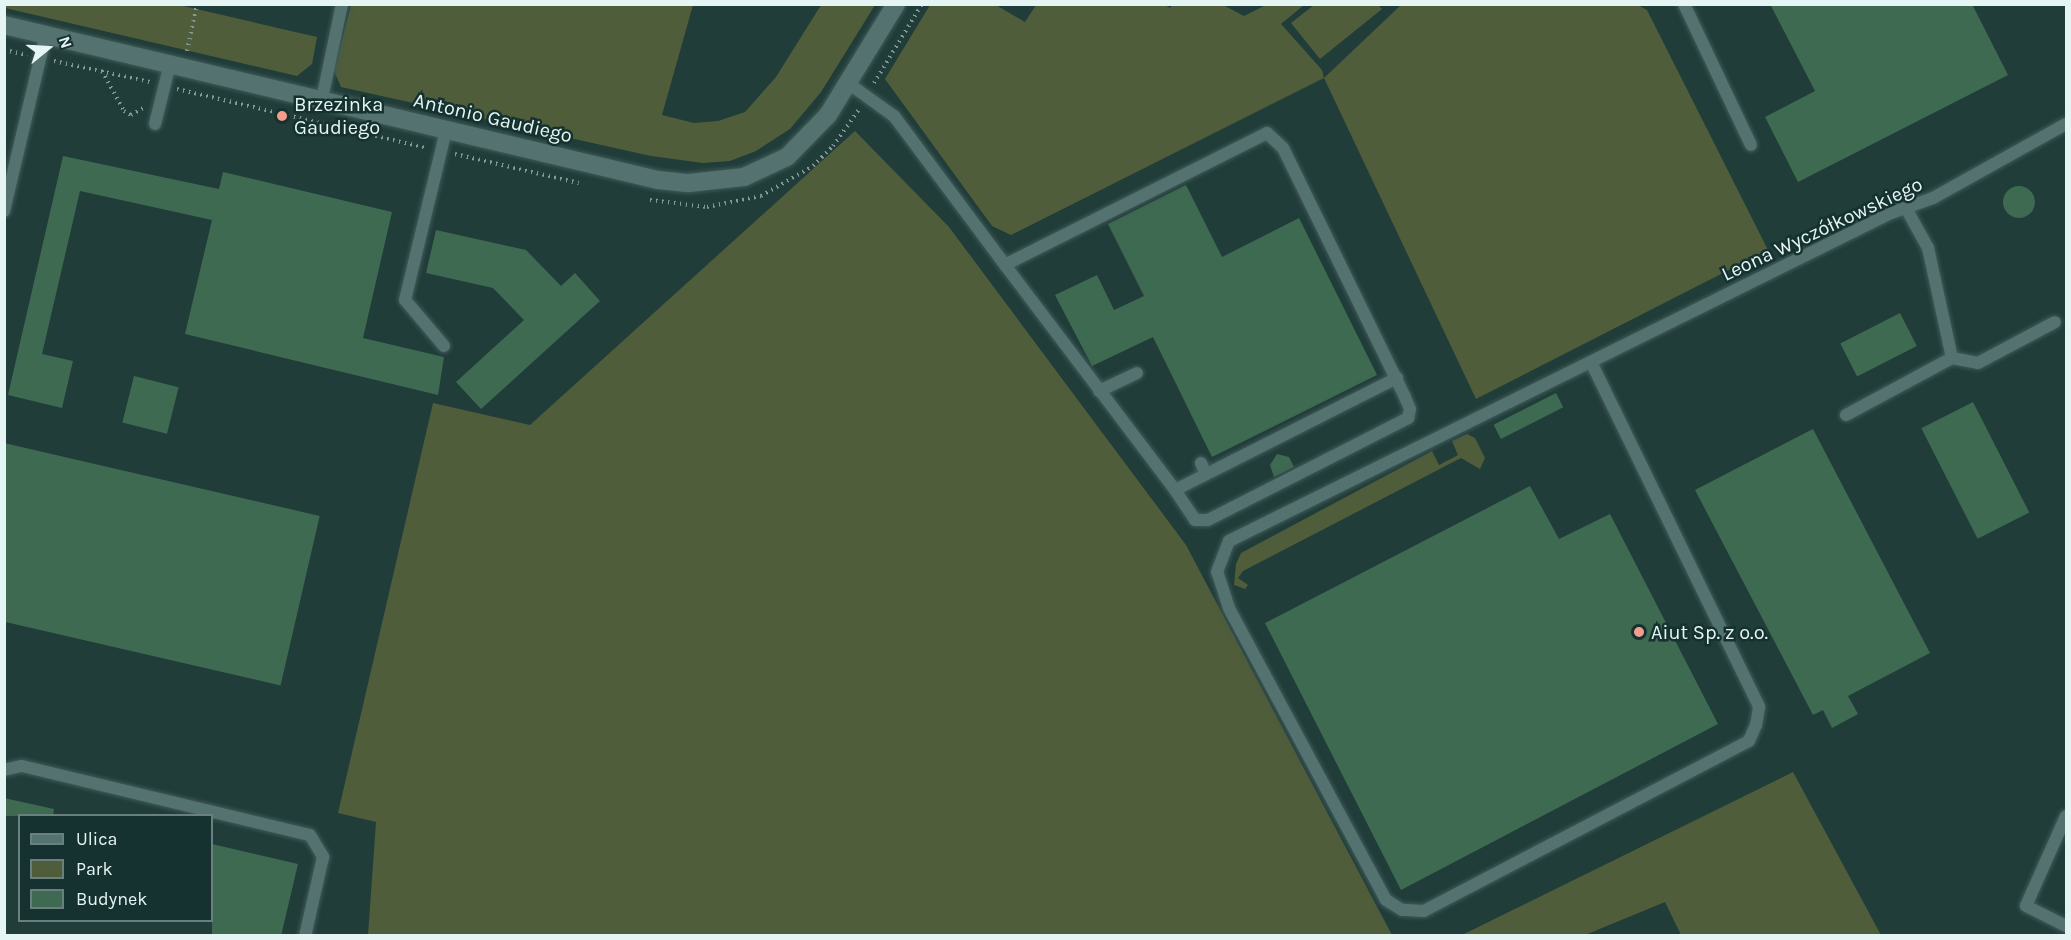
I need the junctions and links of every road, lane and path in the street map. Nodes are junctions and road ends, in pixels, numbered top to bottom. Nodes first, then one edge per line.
1 (197, 4) edge
2 (342, 4) edge
3 (896, 4) edge
4 (922, 4) edge
5 (1684, 4) edge
6 (4, 25) edge
7 (46, 34) junction
8 (4, 50) edge
9 (18, 52) dead end
10 (186, 52) dead end
11 (65, 64) dead end
12 (170, 64) junction
13 (102, 71) junction
14 (881, 72) dead end
15 (849, 83) junction
16 (148, 89) dead end
17 (190, 91) dead end
18 (322, 99) junction
19 (146, 101) dead end
20 (155, 124) dead end
21 (2067, 124) edge
22 (446, 130) junction
23 (1750, 145) dead end
24 (431, 149) dead end
25 (1907, 210) junction
26 (4, 211) edge
27 (1005, 265) junction
28 (2055, 322) dead end
29 (444, 346) dead end
30 (1952, 358) junction
31 (1591, 362) junction
32 (1137, 373) dead end
33 (1397, 378) junction
34 (1099, 391) junction
35 (1846, 415) dead end
36 (1175, 490) junction
37 (4, 770) edge
38 (2067, 816) edge
39 (2067, 926) edge
40 (305, 936) edge

1 - 10 path
2 - 18 lane
3 - 15 street, Antonio Gaudiego
4 - 14 path
5 - 23 lane
6 - 7 street, Antonio Gaudiego
7 - 12 street, Antonio Gaudiego
7 - 26 lane
8 - 9 path
11 - 13 path
12 - 18 street, Antonio Gaudiego
12 - 20 lane
13 - 16 path
13 - 19 path
15 - 22 street, Antonio Gaudiego
15 - 27 lane
17 - 24 path
18 - 22 street, Antonio Gaudiego
21 - 25 lane, Leona Wyczółkowskiego
22 - 29 lane
25 - 30 lane
25 - 31 lane, Leona Wyczółkowskiego
27 - 33 lane
27 - 34 lane
28 - 30 lane
30 - 35 lane
31 - 31 lane, Leona Wyczółkowskiego
32 - 34 lane
33 - 36 lane
33 - 36 lane
34 - 36 lane
37 - 40 lane
38 - 39 lane

